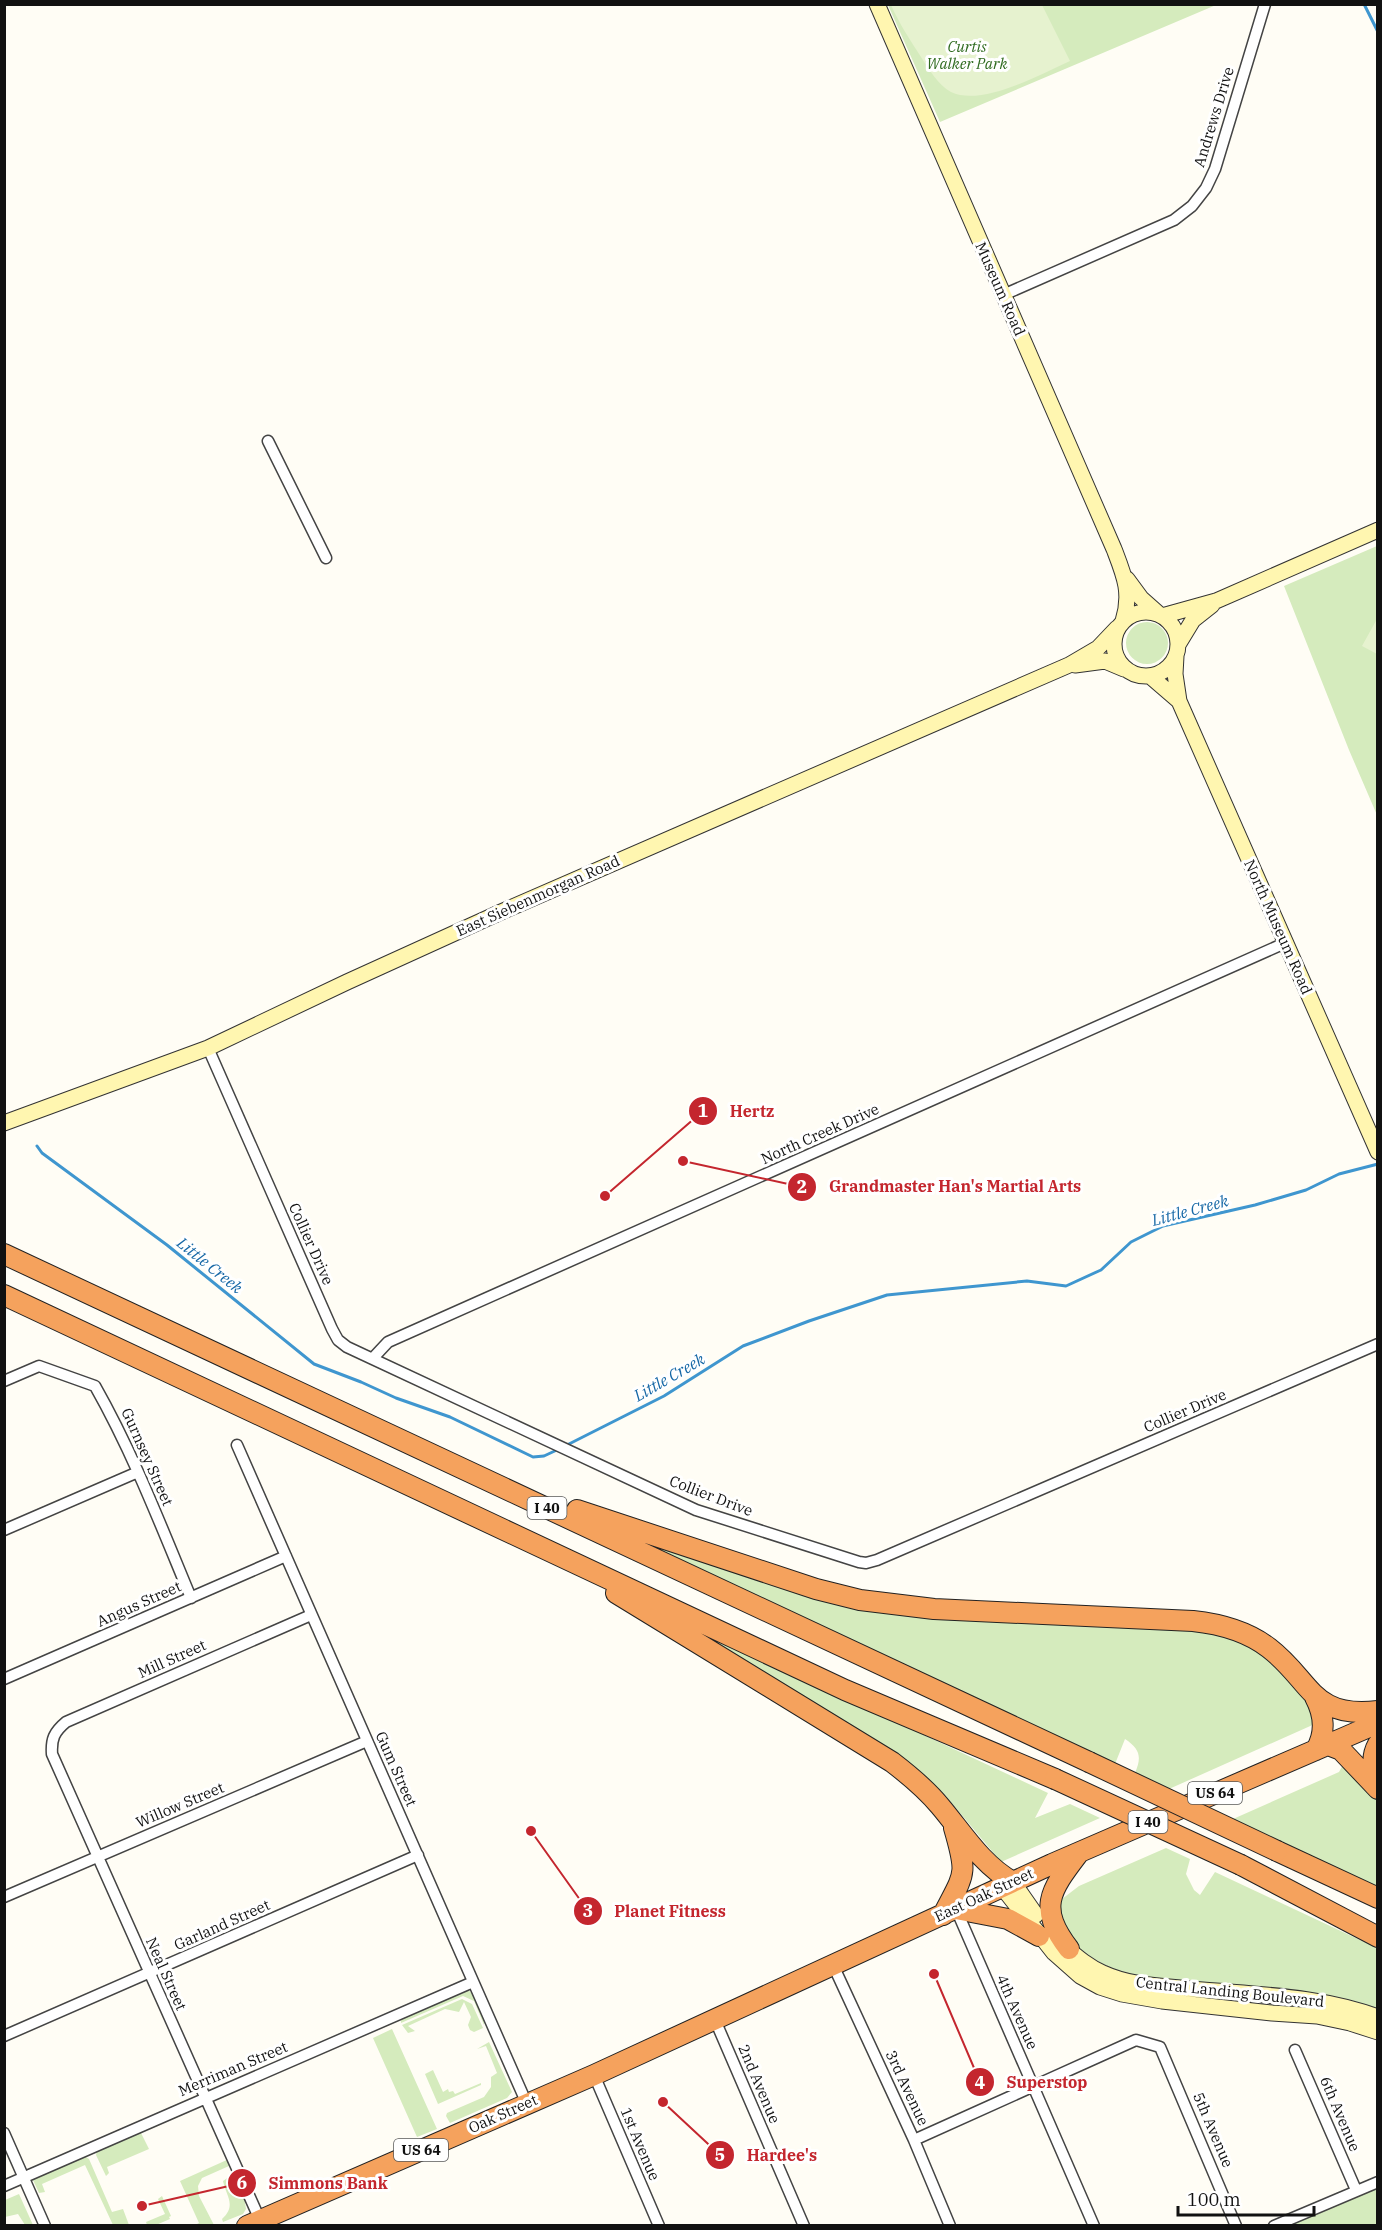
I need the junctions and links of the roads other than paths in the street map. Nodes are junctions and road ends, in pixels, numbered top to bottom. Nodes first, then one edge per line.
1 (877, 4) edge
2 (1265, 4) edge
3 (1003, 295) junction
4 (268, 441) dead end
5 (1377, 530) edge
6 (326, 558) dead end
7 (1124, 574) junction
8 (1216, 601) junction
9 (1160, 615) junction
10 (1120, 624) junction
11 (1177, 650) junction
12 (1069, 665) junction
13 (1128, 671) junction
14 (1150, 676) junction
15 (1179, 701) junction
16 (1285, 943) junction
17 (208, 1048) junction
18 (4, 1123) edge
19 (1377, 1151) edge
20 (4, 1254) edge
21 (4, 1295) edge
22 (1377, 1344) edge
23 (373, 1358) junction
24 (4, 1381) edge
25 (237, 1445) dead end
26 (138, 1472) junction
27 (490, 1481) junction
28 (4, 1530) edge
29 (523, 1538) junction
30 (286, 1556) junction
31 (191, 1598) junction
32 (311, 1615) junction
33 (4, 1679) edge
34 (1316, 1697) junction
35 (1377, 1711) edge
36 (1377, 1723) edge
37 (51, 1740) joint
38 (367, 1741) junction
39 (1377, 1744) edge
40 (1322, 1747) junction
41 (1377, 1777) edge
42 (1377, 1789) edge
43 (952, 1820) junction
44 (1079, 1852) junction
45 (418, 1855) junction
46 (97, 1856) junction
47 (1007, 1885) junction
48 (4, 1897) edge
49 (1377, 1898) edge
50 (950, 1912) junction
51 (1039, 1936) junction
52 (1377, 1937) edge
53 (1069, 1949) junction
54 (833, 1965) junction
55 (149, 1974) junction
56 (473, 1982) junction
57 (1377, 2017) edge
58 (715, 2020) junction
59 (1377, 2032) edge
60 (4, 2036) edge
61 (1296, 2050) dead end
62 (594, 2075) junction
63 (1033, 2086) junction
64 (205, 2097) junction
65 (527, 2104) junction
66 (4, 2133) edge
67 (914, 2140) junction
68 (24, 2178) junction
69 (1377, 2182) edge
70 (4, 2186) edge
71 (1356, 2190) junction
72 (254, 2223) edge
73 (45, 2226) edge
74 (659, 2226) edge
75 (804, 2226) edge
76 (950, 2226) edge
77 (1094, 2226) edge
78 (1236, 2226) edge
79 (1274, 2226) edge

1 - 3 street, Museum Road
2 - 3 street, Andrews Drive
3 - 7 street, Museum Road
4 - 6 street
5 - 8 street
7 - 9 street, Museum Road
7 - 10 street, Museum Road
8 - 9 street
8 - 11 street
9 - 10 street
9 - 11 street
10 - 12 street, East Siebenmorgan Road
10 - 13 street
11 - 14 street
11 - 15 street, North Museum Road
12 - 13 street, East Siebenmorgan Road
12 - 17 street, East Siebenmorgan Road
13 - 14 street
14 - 15 street, North Museum Road
15 - 16 street, North Museum Road
16 - 19 street, North Museum Road
16 - 23 street, North Creek Drive
17 - 18 street, East Siebenmorgan Road
17 - 23 street, Collier Drive
20 - 27 highway, I 40
21 - 29 highway, I 40
22 - 23 street, Collier Drive
24 - 26 street, Gurnsey Street
25 - 30 street, Gum Street
26 - 28 street
26 - 31 street, Gurnsey Street
27 - 34 highway
27 - 49 highway, I 40, bridge
29 - 43 highway
29 - 52 highway, I 40, bridge
30 - 31 street, Angus Street
30 - 32 street, Gum Street
31 - 33 street, Angus Street
32 - 37 street, Mill Street
32 - 38 street, Gum Street
34 - 35 highway
34 - 40 highway
36 - 40 highway, East Oak Street / US 64
37 - 46 street, Neal Street
38 - 45 street, Gum Street
38 - 46 street, Willow Street
39 - 41 highway
40 - 42 highway
40 - 44 highway, East Oak Street / US 64
43 - 47 highway
43 - 50 highway
44 - 47 highway, East Oak Street / US 64
44 - 53 highway
45 - 55 street, Garland Street
45 - 56 street, Gum Street
46 - 48 street, Willow Street
46 - 55 street, Neal Street
47 - 50 highway, East Oak Street / US 64
47 - 51 street, Central Landing Boulevard
47 - 53 street, Central Landing Boulevard
50 - 51 highway
50 - 54 highway, East Oak Street / US 64
50 - 63 street, 4th Avenue
51 - 59 street, Central Landing Boulevard
53 - 57 street, Central Landing Boulevard
54 - 58 highway, East Oak Street / US 64
54 - 67 street, 3rd Avenue
55 - 60 street, Garland Street
55 - 64 street, Neal Street
56 - 64 street, Merriman Street
56 - 65 street, Gum Street
58 - 62 highway, East Oak Street / US 64
58 - 75 street, 2nd Avenue
61 - 71 street, 6th Avenue
62 - 65 highway, Oak Street / US 64
62 - 74 street, 1st Avenue
63 - 67 street
63 - 77 street, 4th Avenue
63 - 78 street, 5th Avenue
64 - 68 street, Merriman Street
64 - 72 street, Neal Street
65 - 72 highway, Oak Street / US 64
66 - 68 street
67 - 76 street, 3rd Avenue
68 - 70 street, Merriman Street
68 - 73 street
69 - 71 street
71 - 79 street

